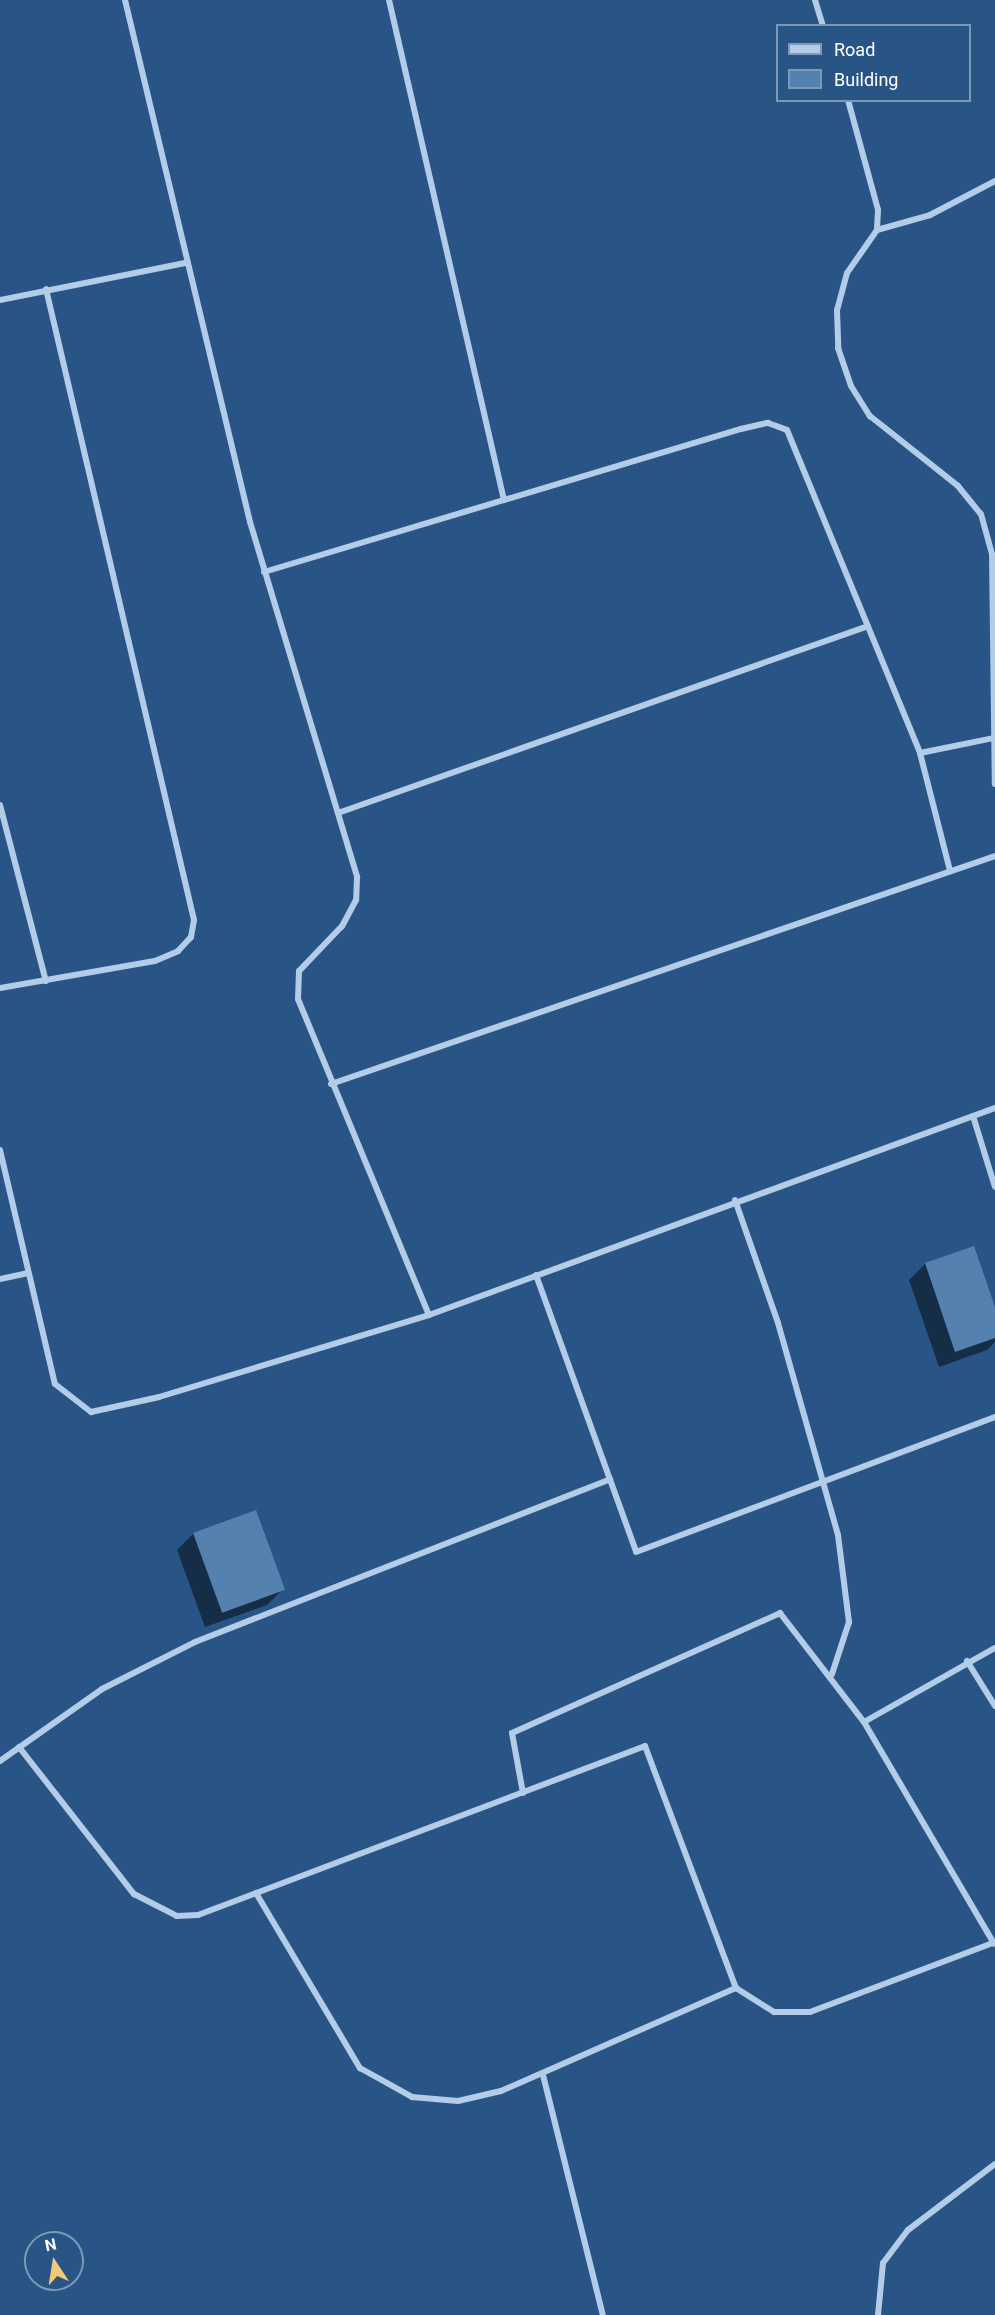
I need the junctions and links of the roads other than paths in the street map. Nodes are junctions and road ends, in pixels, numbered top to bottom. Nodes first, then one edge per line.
1 (125, 0) edge
2 (389, 0) edge
3 (814, 0) edge
4 (822, 24) edge
5 (849, 102) edge
6 (995, 181) edge
7 (877, 230) junction
8 (186, 263) junction
9 (46, 289) junction
10 (0, 300) edge
11 (504, 500) junction
12 (264, 572) junction
13 (868, 626) junction
14 (993, 738) edge
15 (921, 753) junction
16 (995, 784) edge
17 (0, 805) edge
18 (338, 813) junction
19 (995, 856) edge
20 (950, 871) junction
21 (46, 981) junction
22 (0, 988) edge
23 (331, 1084) junction
24 (995, 1108) edge
25 (973, 1116) junction
26 (0, 1150) edge
27 (995, 1188) edge
28 (735, 1200) junction
29 (28, 1273) junction
30 (536, 1275) junction
31 (0, 1279) edge
32 (429, 1314) junction
33 (995, 1417) edge
34 (610, 1479) junction
35 (825, 1483) junction
36 (995, 1648) edge
37 (967, 1661) junction
38 (832, 1674) junction
39 (995, 1706) edge
40 (864, 1722) junction
41 (19, 1747) junction
42 (0, 1761) edge
43 (523, 1793) junction
44 (256, 1893) junction
45 (994, 1944) edge
46 (736, 1988) junction
47 (543, 2075) junction
48 (995, 2164) edge
49 (603, 2315) edge
50 (879, 2315) edge

1 - 8 street
2 - 11 street
3 - 4 street
5 - 7 street
6 - 7 street
7 - 14 street
8 - 9 street
8 - 12 street
9 - 10 street
9 - 21 street
11 - 12 street
11 - 13 street
12 - 18 street
13 - 15 street
13 - 18 street
14 - 15 street
14 - 16 street
15 - 20 street
17 - 21 street
18 - 23 street
19 - 20 street
20 - 23 street
21 - 22 street
23 - 32 street
24 - 25 street
25 - 27 street
25 - 28 street
26 - 29 street
28 - 30 street
28 - 35 street
29 - 31 street
29 - 32 street
30 - 32 street
30 - 34 street
33 - 35 street
34 - 35 street
34 - 41 street
35 - 38 street
36 - 37 street
37 - 39 street
37 - 40 street
38 - 40 street
38 - 43 street
40 - 45 street
41 - 42 street
41 - 44 street
43 - 44 street
43 - 46 street
44 - 47 street
45 - 46 street
46 - 47 street
47 - 49 street
48 - 50 street

